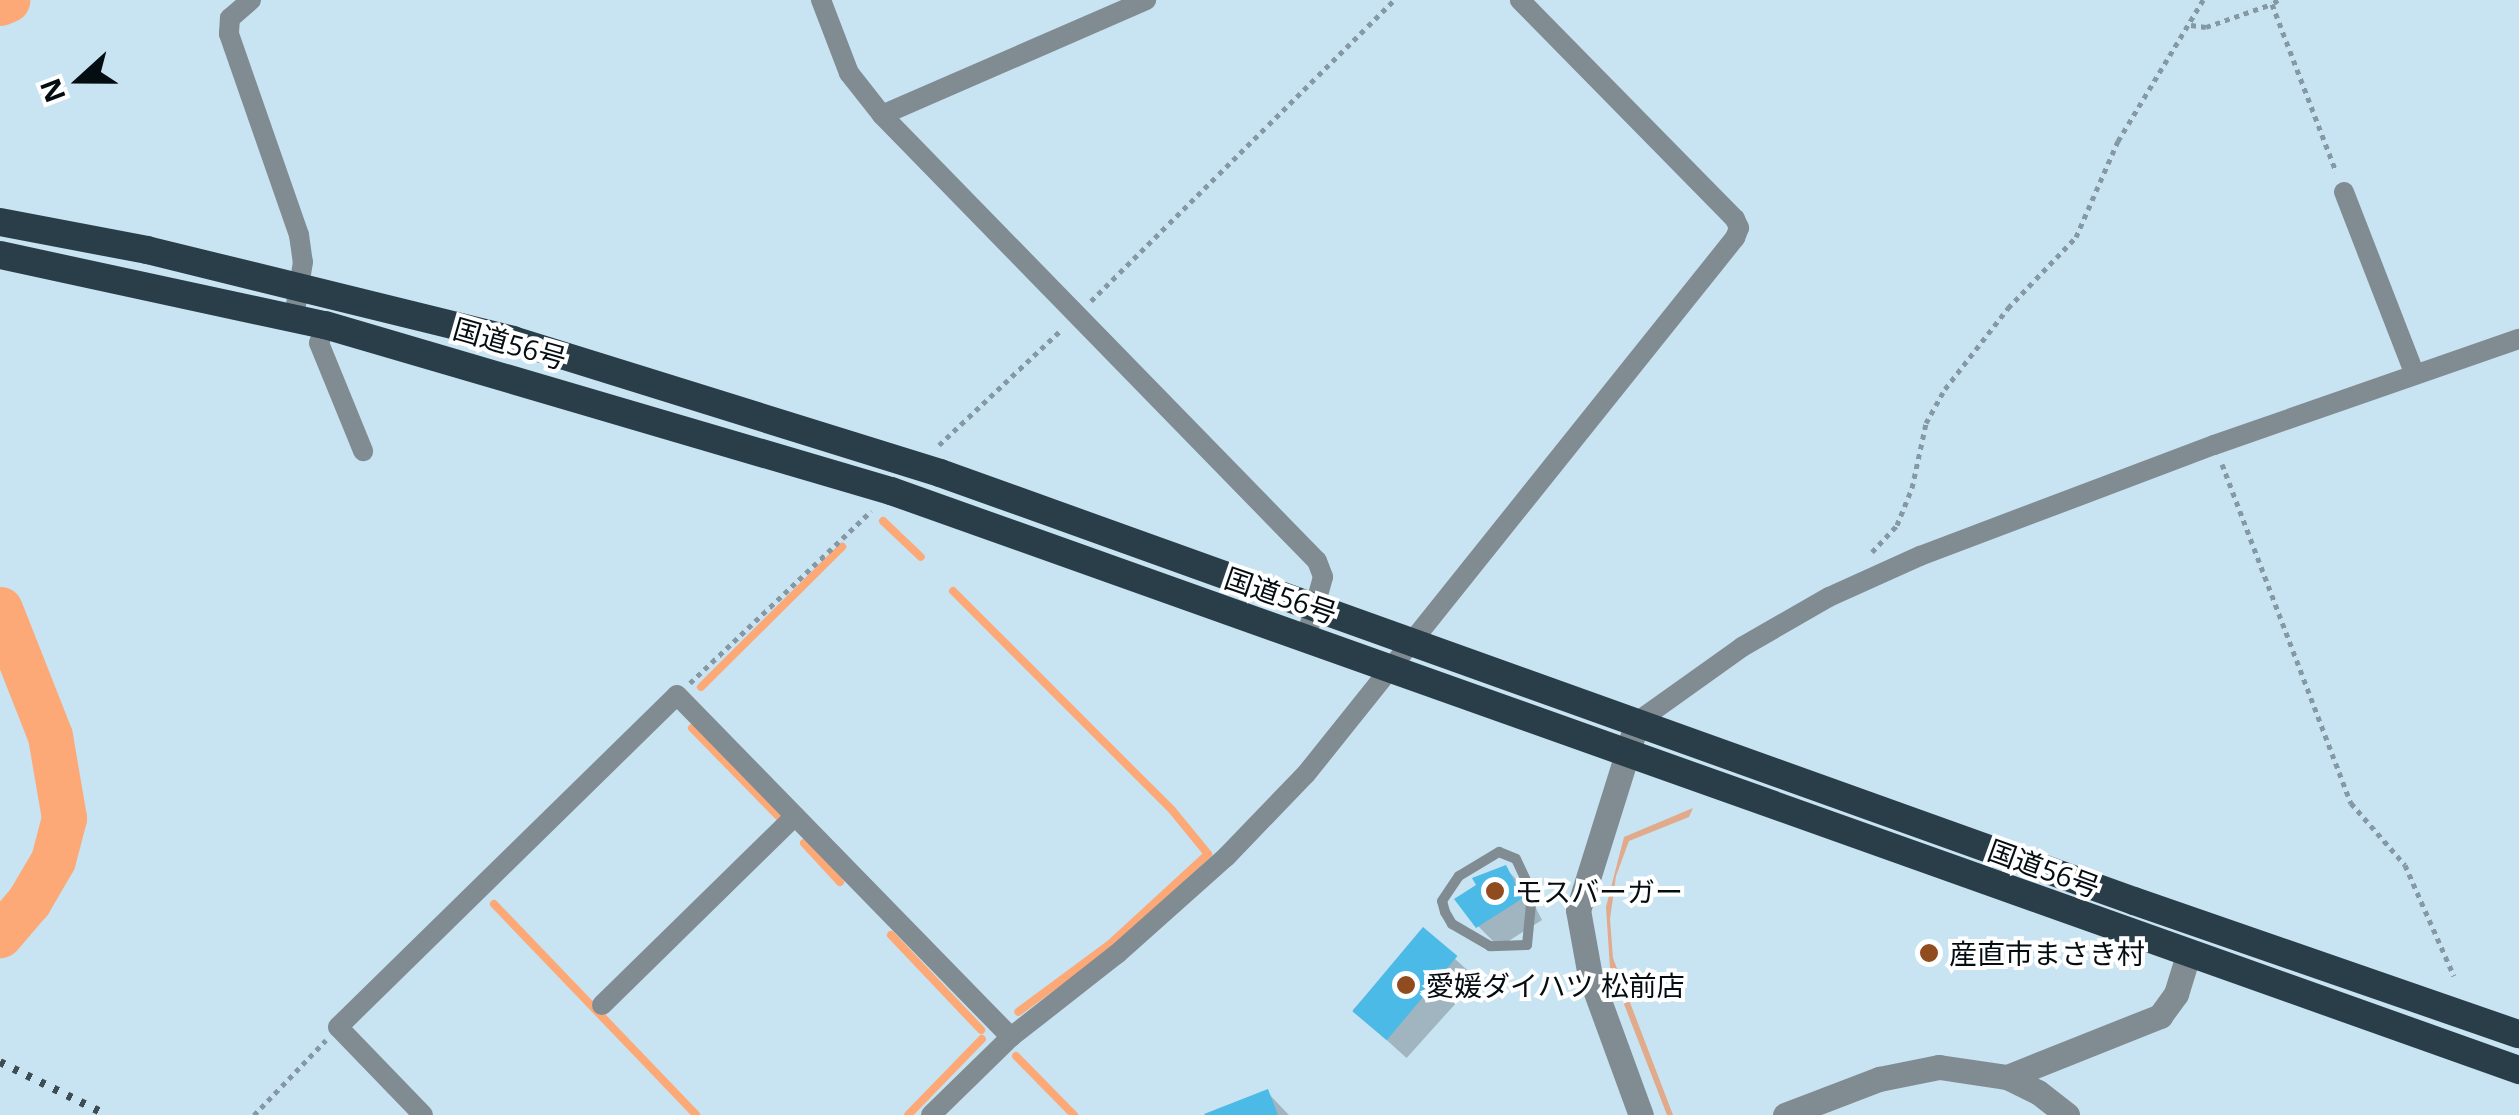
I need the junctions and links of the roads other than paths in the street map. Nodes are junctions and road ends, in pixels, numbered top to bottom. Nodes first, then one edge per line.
1 (251, 0) edge
2 (822, 0) edge
3 (1146, 0) edge
4 (1520, 0) edge
5 (882, 115) junction
6 (2344, 192) road end
7 (0, 222) edge
8 (0, 255) edge
9 (302, 287) junction
10 (294, 317) junction
11 (324, 325) junction
12 (2519, 339) edge
13 (2415, 375) junction
14 (363, 451) dead end
15 (1318, 606) junction
16 (1306, 638) junction
17 (1414, 640) junction
18 (1394, 669) junction
19 (1637, 722) junction
20 (1626, 752) junction
21 (795, 816) junction
22 (1527, 945) joint
23 (2188, 955) junction
24 (602, 1004) dead end
25 (2518, 1033) edge
26 (1011, 1037) junction
27 (2519, 1070) edge
28 (2007, 1078) junction
29 (423, 1115) edge
30 (931, 1115) edge
31 (1641, 1115) edge
32 (1785, 1115) edge
33 (2067, 1115) edge

1 - 9 street
2 - 5 street
3 - 5 street
4 - 17 street
5 - 15 street
6 - 13 street
7 - 9 highway, 国道56号
8 - 10 highway, 国道56号
9 - 10 street
9 - 15 highway, 国道56号
10 - 11 highway, 国道56号
11 - 14 street
11 - 16 highway, 国道56号
12 - 13 street
13 - 19 street
15 - 16 street
15 - 17 highway, 国道56号
16 - 18 highway, 国道56号
17 - 18 street
17 - 19 highway, 国道56号
18 - 20 highway, 国道56号
18 - 26 street
19 - 20 street
19 - 25 highway, 国道56号
20 - 23 highway, 国道56号
20 - 31 street
21 - 24 street
21 - 26 street
21 - 29 street
22 - 22 lane
23 - 27 highway, 国道56号
23 - 28 street
26 - 30 street
28 - 32 street
28 - 33 street

